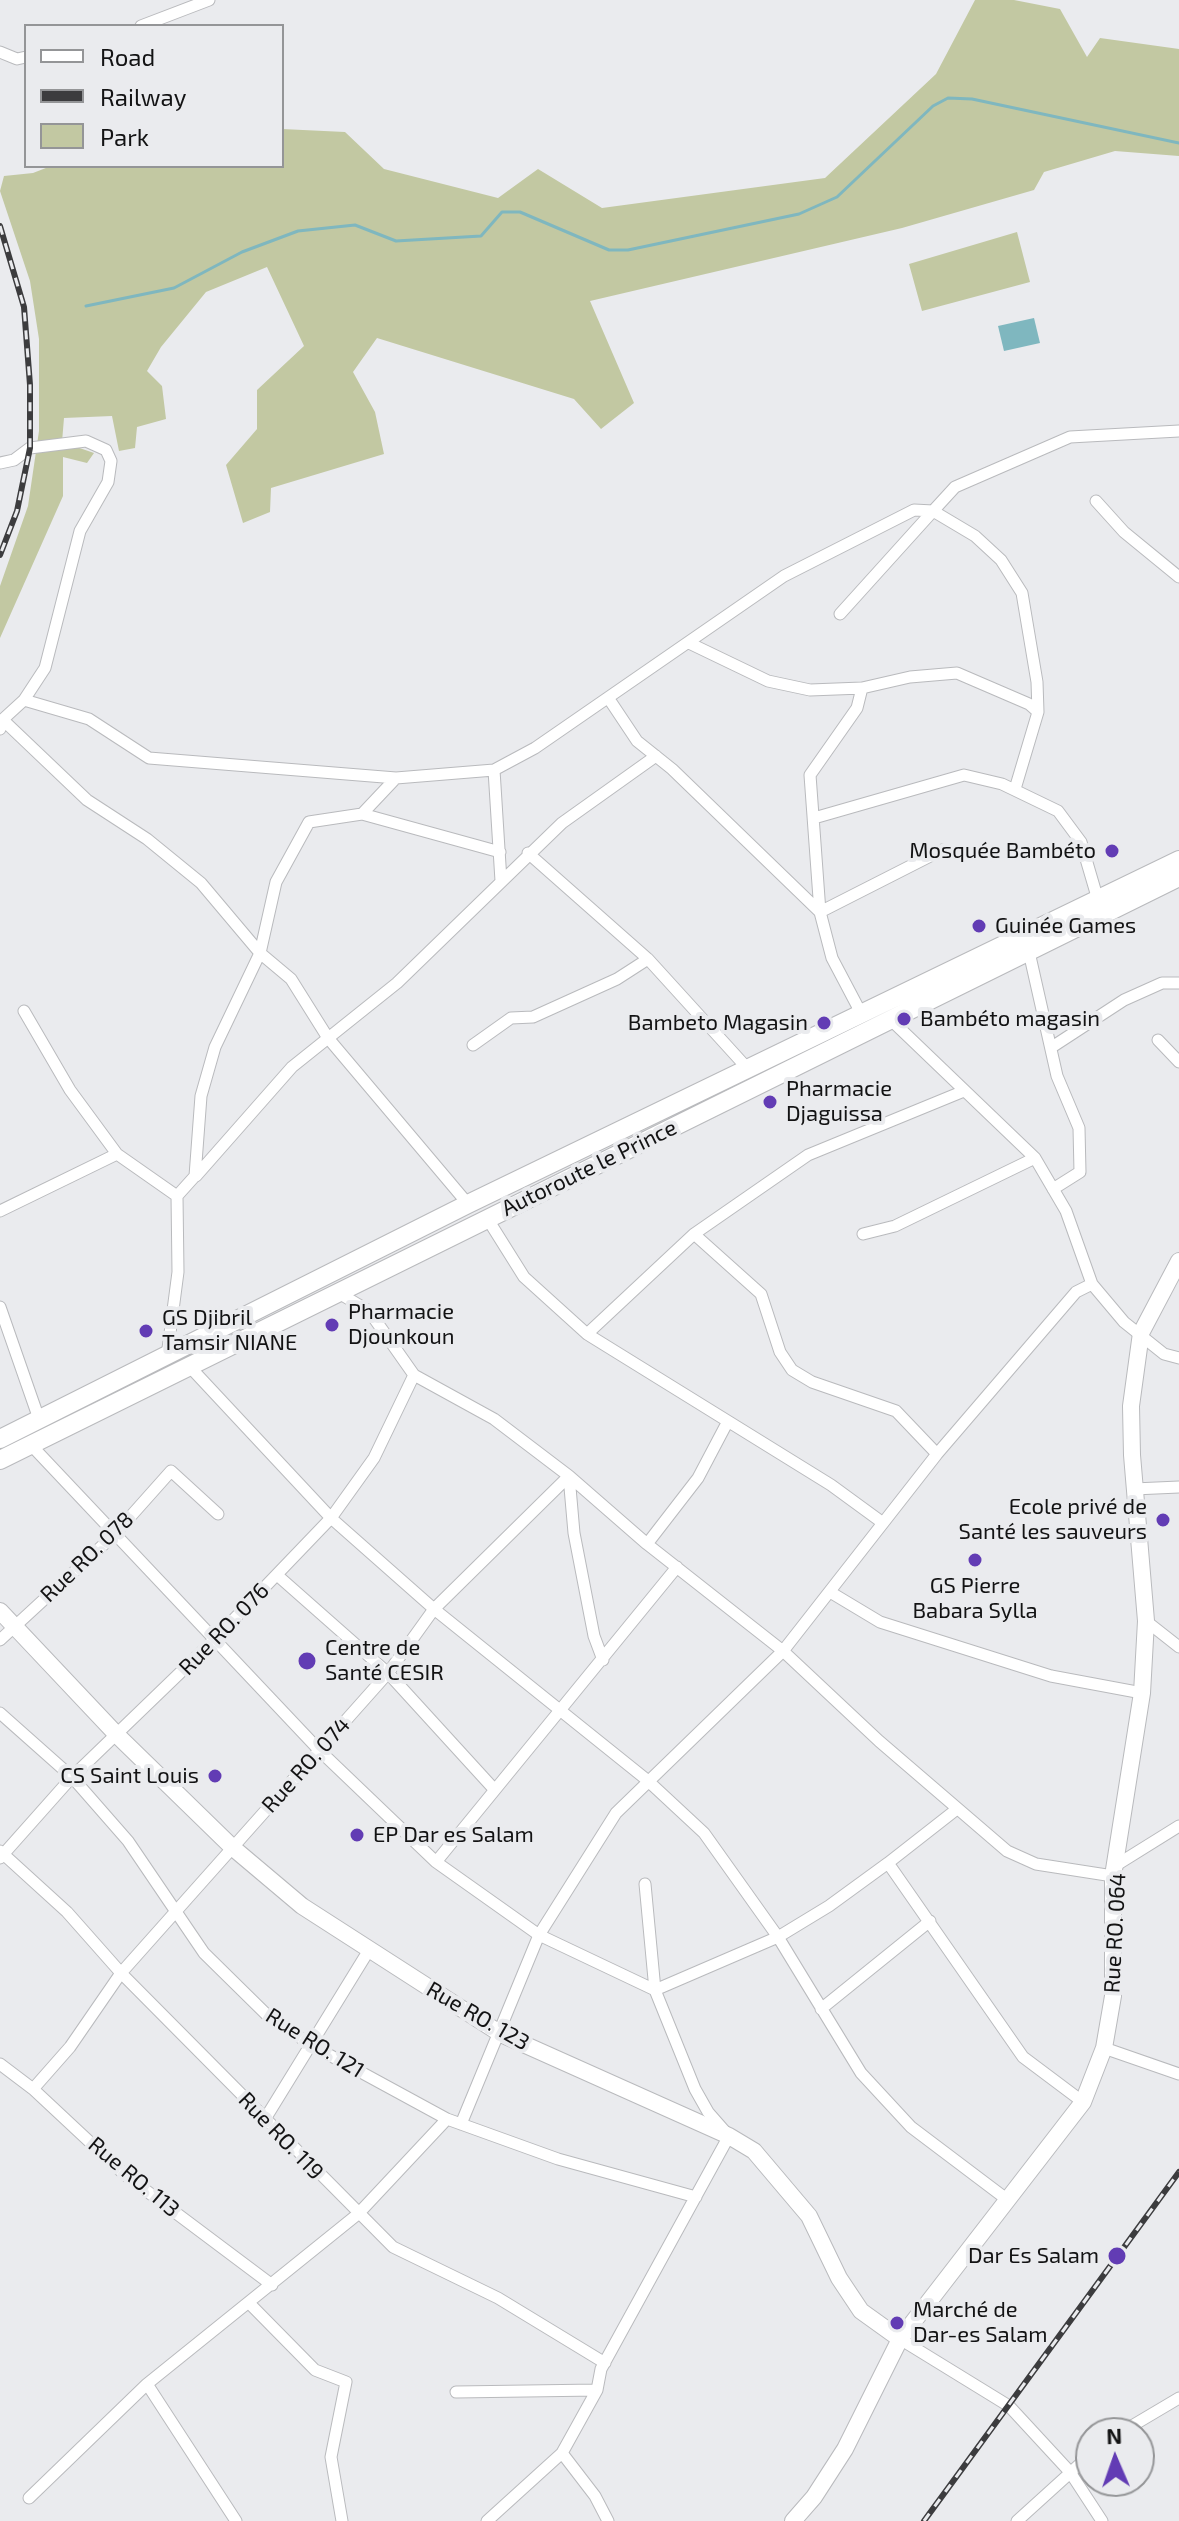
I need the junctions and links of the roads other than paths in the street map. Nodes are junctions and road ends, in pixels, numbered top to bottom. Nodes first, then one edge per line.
1 (209, 0) edge
2 (146, 24) edge
3 (0, 52) edge
4 (24, 57) edge
5 (1179, 431) edge
6 (0, 463) edge
7 (1096, 501) dead end
8 (933, 511) junction
9 (1179, 577) edge
10 (840, 614) dead end
11 (689, 643) junction
12 (862, 688) junction
13 (609, 699) junction
14 (24, 700) junction
15 (1038, 712) junction
16 (1, 723) edge
17 (656, 756) junction
18 (494, 770) junction
19 (396, 778) junction
20 (1015, 789) junction
21 (362, 814) junction
22 (814, 818) junction
23 (942, 850) dead end
24 (500, 852) junction
25 (528, 853) junction
26 (1179, 860) edge
27 (1179, 877) edge
28 (501, 881) junction
29 (1098, 900) junction
30 (820, 912) junction
31 (1029, 952) junction
32 (260, 953) junction
33 (648, 959) junction
34 (1179, 983) edge
35 (24, 1011) dead end
36 (861, 1013) junction
37 (890, 1019) junction
38 (328, 1038) junction
39 (1158, 1040) dead end
40 (473, 1045) dead end
41 (1052, 1047) junction
42 (1179, 1062) edge
43 (748, 1069) junction
44 (964, 1091) junction
45 (117, 1154) junction
46 (1035, 1158) junction
47 (195, 1176) junction
48 (1053, 1189) junction
49 (177, 1196) junction
50 (468, 1204) junction
51 (0, 1211) edge
52 (487, 1218) junction
53 (694, 1234) junction
54 (863, 1234) dead end
55 (1179, 1263) edge
56 (1092, 1284) junction
57 (337, 1291) junction
58 (0, 1307) edge
59 (1141, 1333) junction
60 (587, 1334) junction
61 (167, 1356) junction
62 (1179, 1358) edge
63 (190, 1367) junction
64 (414, 1375) junction
65 (39, 1419) junction
66 (727, 1423) junction
67 (0, 1439) edge
68 (31, 1445) junction
69 (937, 1454) junction
70 (0, 1460) edge
71 (569, 1476) junction
72 (1179, 1487) edge
73 (1134, 1489) junction
74 (218, 1514) dead end
75 (331, 1518) junction
76 (883, 1523) junction
77 (114, 1535) junction
78 (647, 1544) junction
79 (677, 1567) junction
80 (277, 1575) junction
81 (830, 1592) junction
82 (434, 1609) junction
83 (0, 1611) edge
84 (1146, 1621) junction
85 (13, 1625) junction
86 (0, 1640) edge
87 (213, 1641) junction
88 (1179, 1647) edge
89 (783, 1651) junction
90 (603, 1660) junction
91 (388, 1673) junction
92 (1142, 1693) junction
93 (563, 1709) junction
94 (0, 1713) edge
95 (118, 1736) junction
96 (320, 1751) junction
97 (72, 1777) junction
98 (647, 1780) junction
99 (493, 1788) junction
100 (957, 1809) junction
101 (1179, 1826) edge
102 (232, 1847) junction
103 (1, 1854) edge
104 (436, 1862) junction
105 (888, 1863) junction
106 (1115, 1870) junction
107 (645, 1884) dead end
108 (174, 1913) junction
109 (930, 1921) junction
110 (539, 1935) junction
111 (778, 1937) junction
112 (369, 1950) junction
113 (121, 1973) junction
114 (655, 1990) junction
115 (821, 2009) junction
116 (501, 2034) junction
117 (311, 2045) junction
118 (1104, 2048) junction
119 (0, 2064) edge
120 (1179, 2074) edge
121 (33, 2089) junction
122 (1083, 2102) junction
123 (265, 2119) junction
124 (447, 2119) junction
125 (461, 2124) junction
126 (729, 2136) junction
127 (696, 2197) junction
128 (1009, 2201) junction
129 (358, 2214) junction
130 (272, 2285) junction
131 (250, 2304) junction
132 (900, 2339) junction
133 (605, 2363) junction
134 (147, 2384) junction
135 (597, 2390) junction
136 (456, 2392) dead end
137 (1179, 2398) edge
138 (1147, 2417) edge
139 (562, 2453) junction
140 (1075, 2468) edge
141 (1070, 2472) junction
142 (29, 2498) dead end
143 (236, 2521) edge
144 (342, 2521) edge
145 (487, 2521) edge
146 (608, 2521) edge
147 (793, 2521) edge
148 (1017, 2521) edge
149 (1102, 2521) edge

1 - 2 street
3 - 4 street
5 - 8 street
6 - 14 street
7 - 9 street
8 - 10 street
8 - 11 street
8 - 15 street
11 - 12 street
11 - 13 street
12 - 15 street
12 - 22 street
13 - 17 street
13 - 18 street
14 - 16 street
14 - 19 street
15 - 20 street
16 - 32 street
17 - 25 street
17 - 30 street
18 - 19 street
18 - 24 street
19 - 21 street
20 - 22 street
20 - 29 street
21 - 24 street
21 - 32 street
22 - 30 street
23 - 30 street
24 - 28 street
25 - 28 street
25 - 33 street
26 - 29 main road, Autoroute le Prince
27 - 31 main road, Autoroute le Prince
28 - 38 street
29 - 36 main road, Autoroute le Prince
30 - 36 street
31 - 37 main road, Autoroute le Prince
31 - 41 street
32 - 38 street
32 - 47 street
33 - 40 street
33 - 43 street
34 - 41 street
35 - 45 street
36 - 43 main road, Autoroute le Prince
37 - 44 street
37 - 52 main road, Autoroute le Prince
38 - 47 street
38 - 50 street
39 - 42 street
41 - 48 street
43 - 50 main road, Autoroute le Prince
44 - 46 street
44 - 53 street
45 - 49 street
45 - 51 street
46 - 48 street
46 - 54 street
47 - 49 street
48 - 56 street
49 - 61 street
50 - 61 main road, Autoroute le Prince
52 - 57 main road, Autoroute le Prince
52 - 60 street
53 - 60 street
53 - 69 street
55 - 59 street, Rue RO. 064
56 - 59 street
56 - 69 street
57 - 63 main road, Autoroute le Prince
57 - 64 street
58 - 65 street
59 - 62 street
59 - 73 street, Rue RO. 064
60 - 66 street
61 - 65 main road, Autoroute le Prince
63 - 68 main road, Autoroute le Prince
63 - 75 street
64 - 71 street
64 - 75 street, Rue RO. 076
65 - 67 main road, Autoroute le Prince
66 - 76 street
66 - 78 street
68 - 70 main road, Autoroute le Prince
68 - 77 street
69 - 76 street
71 - 78 street
71 - 82 street, Rue RO. 074
71 - 90 street
72 - 73 street
73 - 84 street, Rue RO. 064
74 - 77 street, Rue RO. 078
75 - 80 street, Rue RO. 076
75 - 82 street
76 - 81 street
77 - 85 street, Rue RO. 078
77 - 87 street
78 - 79 street
79 - 89 street
79 - 90 street
80 - 87 street, Rue RO. 076
80 - 91 street
81 - 89 street
81 - 92 street
82 - 91 street, Rue RO. 074
82 - 93 street
83 - 85 street, Rue RO. 123
84 - 88 street
84 - 92 street, Rue RO. 064
85 - 86 street, Rue RO. 078
85 - 95 street, Rue RO. 123
87 - 95 street, Rue RO. 076
87 - 96 street
89 - 98 street
89 - 100 street
90 - 93 street
91 - 96 street, Rue RO. 074
91 - 99 street
92 - 106 street, Rue RO. 064
93 - 98 street
93 - 99 street
94 - 97 street, Rue RO. 121
95 - 97 street, Rue RO. 076
95 - 102 street, Rue RO. 123
96 - 102 street, Rue RO. 074
96 - 104 street
97 - 103 street, Rue RO. 076
97 - 108 street, Rue RO. 121
98 - 110 street
98 - 111 street
99 - 104 street
100 - 105 street
100 - 106 street
101 - 106 street
102 - 108 street, Rue RO. 074
102 - 112 street, Rue RO. 123
103 - 113 street, Rue RO. 119
104 - 110 street
105 - 109 street
105 - 111 street
106 - 118 street, Rue RO. 064
107 - 114 street
108 - 113 street, Rue RO. 074
108 - 117 street, Rue RO. 121
109 - 115 street
109 - 122 street
110 - 114 street
110 - 116 street
111 - 114 street
111 - 115 street
112 - 116 street, Rue RO. 123
112 - 117 street
113 - 121 street, Rue RO. 074
113 - 123 street, Rue RO. 119
114 - 126 street
115 - 128 street
116 - 125 street
116 - 126 street, Rue RO. 123
117 - 123 street
117 - 124 street, Rue RO. 121
118 - 120 street
118 - 122 street, Rue RO. 064
119 - 121 street, Rue RO. 113
121 - 130 street, Rue RO. 113
122 - 128 street, Rue RO. 064
123 - 129 street, Rue RO. 119
124 - 125 street, Rue RO. 121
124 - 129 street
125 - 127 street, Rue RO. 121
126 - 127 street
126 - 132 street, Rue RO. 123
127 - 133 street
128 - 132 street, Rue RO. 064
129 - 130 street
129 - 133 street, Rue RO. 119
130 - 131 street
131 - 134 street
131 - 144 street
132 - 141 street, Rue RO. 123
132 - 147 street, Rue RO. 064
133 - 135 street
134 - 142 street
134 - 143 street
135 - 136 street
135 - 139 street
137 - 138 street
139 - 145 street
139 - 146 street
140 - 141 street
141 - 148 street
141 - 149 street, Rue RO. 123

